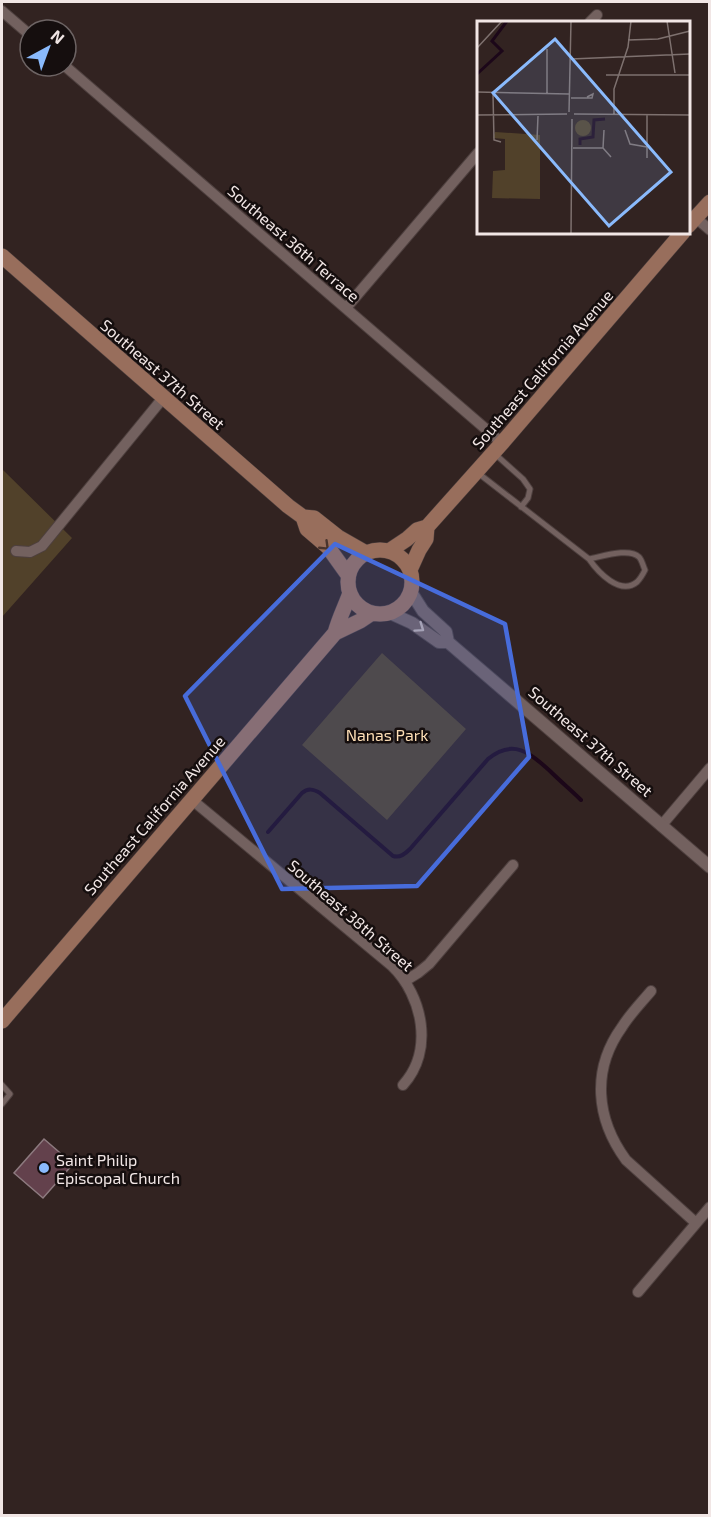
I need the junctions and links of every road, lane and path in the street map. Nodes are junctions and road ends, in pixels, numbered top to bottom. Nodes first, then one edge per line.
1 (2, 11) edge
2 (18, 25) edge
3 (78, 77) edge
4 (477, 154) edge
5 (710, 202) edge
6 (692, 222) edge
7 (710, 230) edge
8 (681, 234) edge
9 (2, 256) edge
10 (346, 308) junction
11 (164, 398) junction
12 (498, 448) junction
13 (477, 472) junction
14 (521, 507) junction
15 (303, 517) junction
16 (427, 527) junction
17 (16, 551) dead end
18 (389, 551) junction
19 (366, 553) junction
20 (589, 559) junction
21 (410, 570) junction
22 (348, 575) junction
23 (350, 592) junction
24 (411, 592) junction
25 (372, 613) junction
26 (390, 613) junction
27 (335, 633) junction
28 (448, 642) junction
29 (710, 768) edge
30 (192, 799) junction
31 (661, 826) junction
32 (513, 865) dead end
33 (710, 867) edge
34 (405, 981) junction
35 (651, 991) dead end
36 (2, 1021) edge
37 (2, 1085) edge
38 (403, 1085) dead end
39 (2, 1104) edge
40 (710, 1207) edge
41 (696, 1223) junction
42 (638, 1292) dead end

1 - 2 street
3 - 10 street, Southeast 36th Terrace
4 - 10 street
5 - 6 main road
6 - 7 street
8 - 12 main road, Southeast California Avenue
9 - 11 main road, Southeast 37th Street
10 - 12 street, Southeast 36th Terrace
11 - 15 main road, Southeast 37th Street
11 - 17 street
12 - 13 main road, Southeast California Avenue
12 - 14 lane
13 - 14 lane
13 - 16 main road, Southeast California Avenue
14 - 20 lane
15 - 19 main road, Southeast 37th Street
15 -> 22 main road, Southeast 37th Street
16 - 18 main road, Southeast California Avenue
16 - 21 main road, Southeast California Avenue
18 - 19 main road
18 - 21 main road
19 - 22 main road
20 - 20 lane
21 - 24 main road
22 - 23 main road
23 - 25 main road
23 - 27 main road, Southeast California Avenue
24 - 26 main road
24 - 28 street, Southeast 37th Street
25 - 26 main road
25 - 27 main road, Southeast California Avenue
26 -> 28 street, Southeast 37th Street
27 - 30 main road, Southeast California Avenue
28 - 31 street, Southeast 37th Street
29 - 31 street
30 - 34 street, Southeast 38th Street
30 - 36 main road, Southeast California Avenue
31 - 33 street, Southeast 37th Street
32 - 34 street
34 - 38 street, Southeast 38th Street
35 - 41 street
37 - 39 lane
40 - 41 street
41 - 42 street

